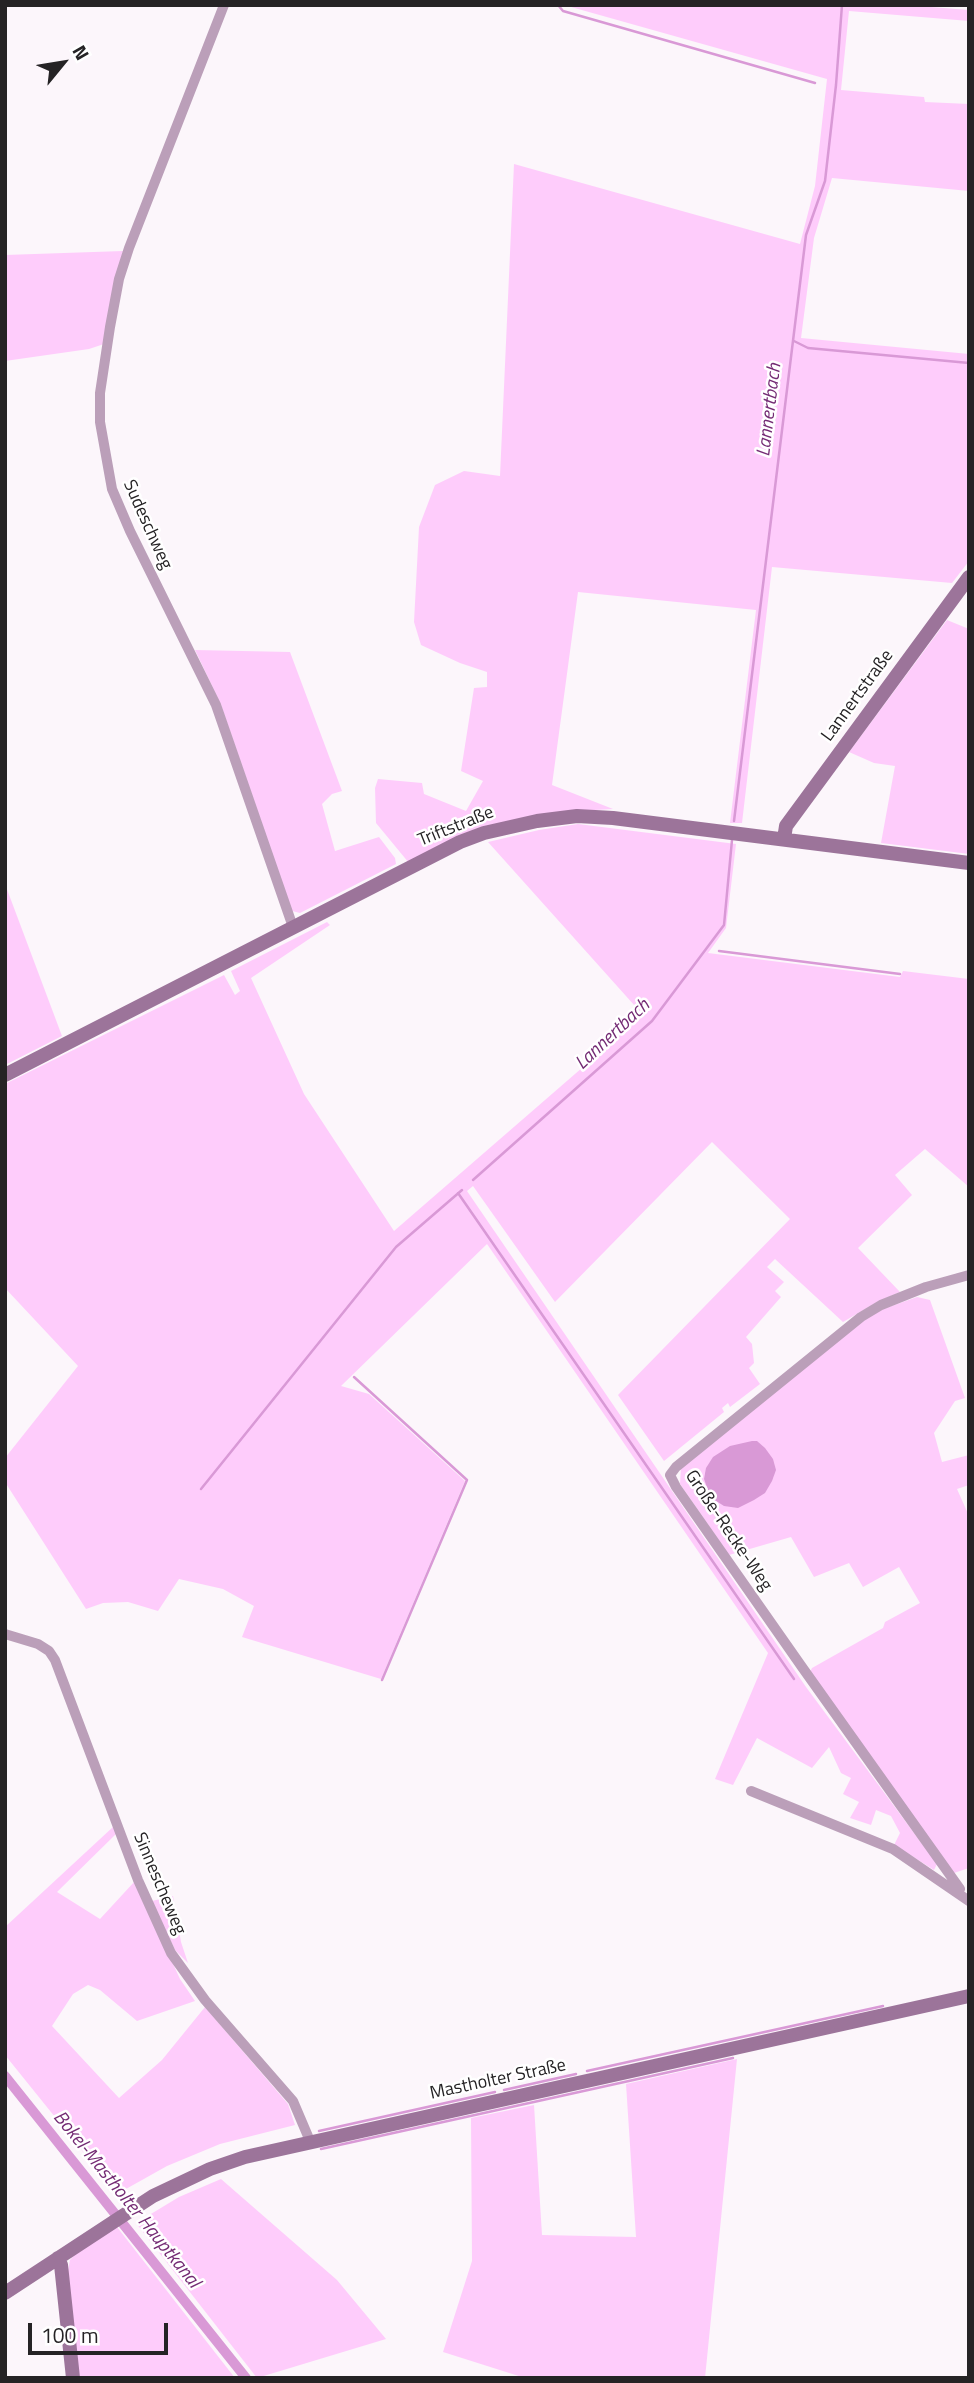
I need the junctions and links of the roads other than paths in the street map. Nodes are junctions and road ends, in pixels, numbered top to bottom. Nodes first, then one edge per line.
1 (225, 5) edge
2 (969, 577) edge
3 (784, 839) junction
4 (969, 863) edge
5 (293, 927) junction
6 (5, 1075) edge
7 (969, 1275) edge
8 (5, 1634) edge
9 (751, 1791) dead end
10 (944, 1867) junction
11 (935, 1878) junction
12 (958, 1893) junction
13 (969, 1901) edge
14 (969, 1996) edge
15 (310, 2141) junction
16 (58, 2258) junction
17 (5, 2293) edge
18 (73, 2378) edge

1 - 5 street, Sudeschweg
2 - 3 street, Lannertstraße
3 - 4 street, Triftstraße
3 - 5 street, Triftstraße
5 - 6 street, Triftstraße
7 - 10 street, Große-Recke-Weg
8 - 15 street, Sinnescheweg
9 - 11 street, Große-Recke-Weg
10 - 11 street
10 - 12 street, Große-Recke-Weg
11 - 12 street, Große-Recke-Weg
12 - 13 street, Große-Recke-Weg
14 - 15 street, Mastholter Straße
15 - 16 street, Mastholter Straße
16 - 17 street, Mastholter Straße
16 - 18 street

